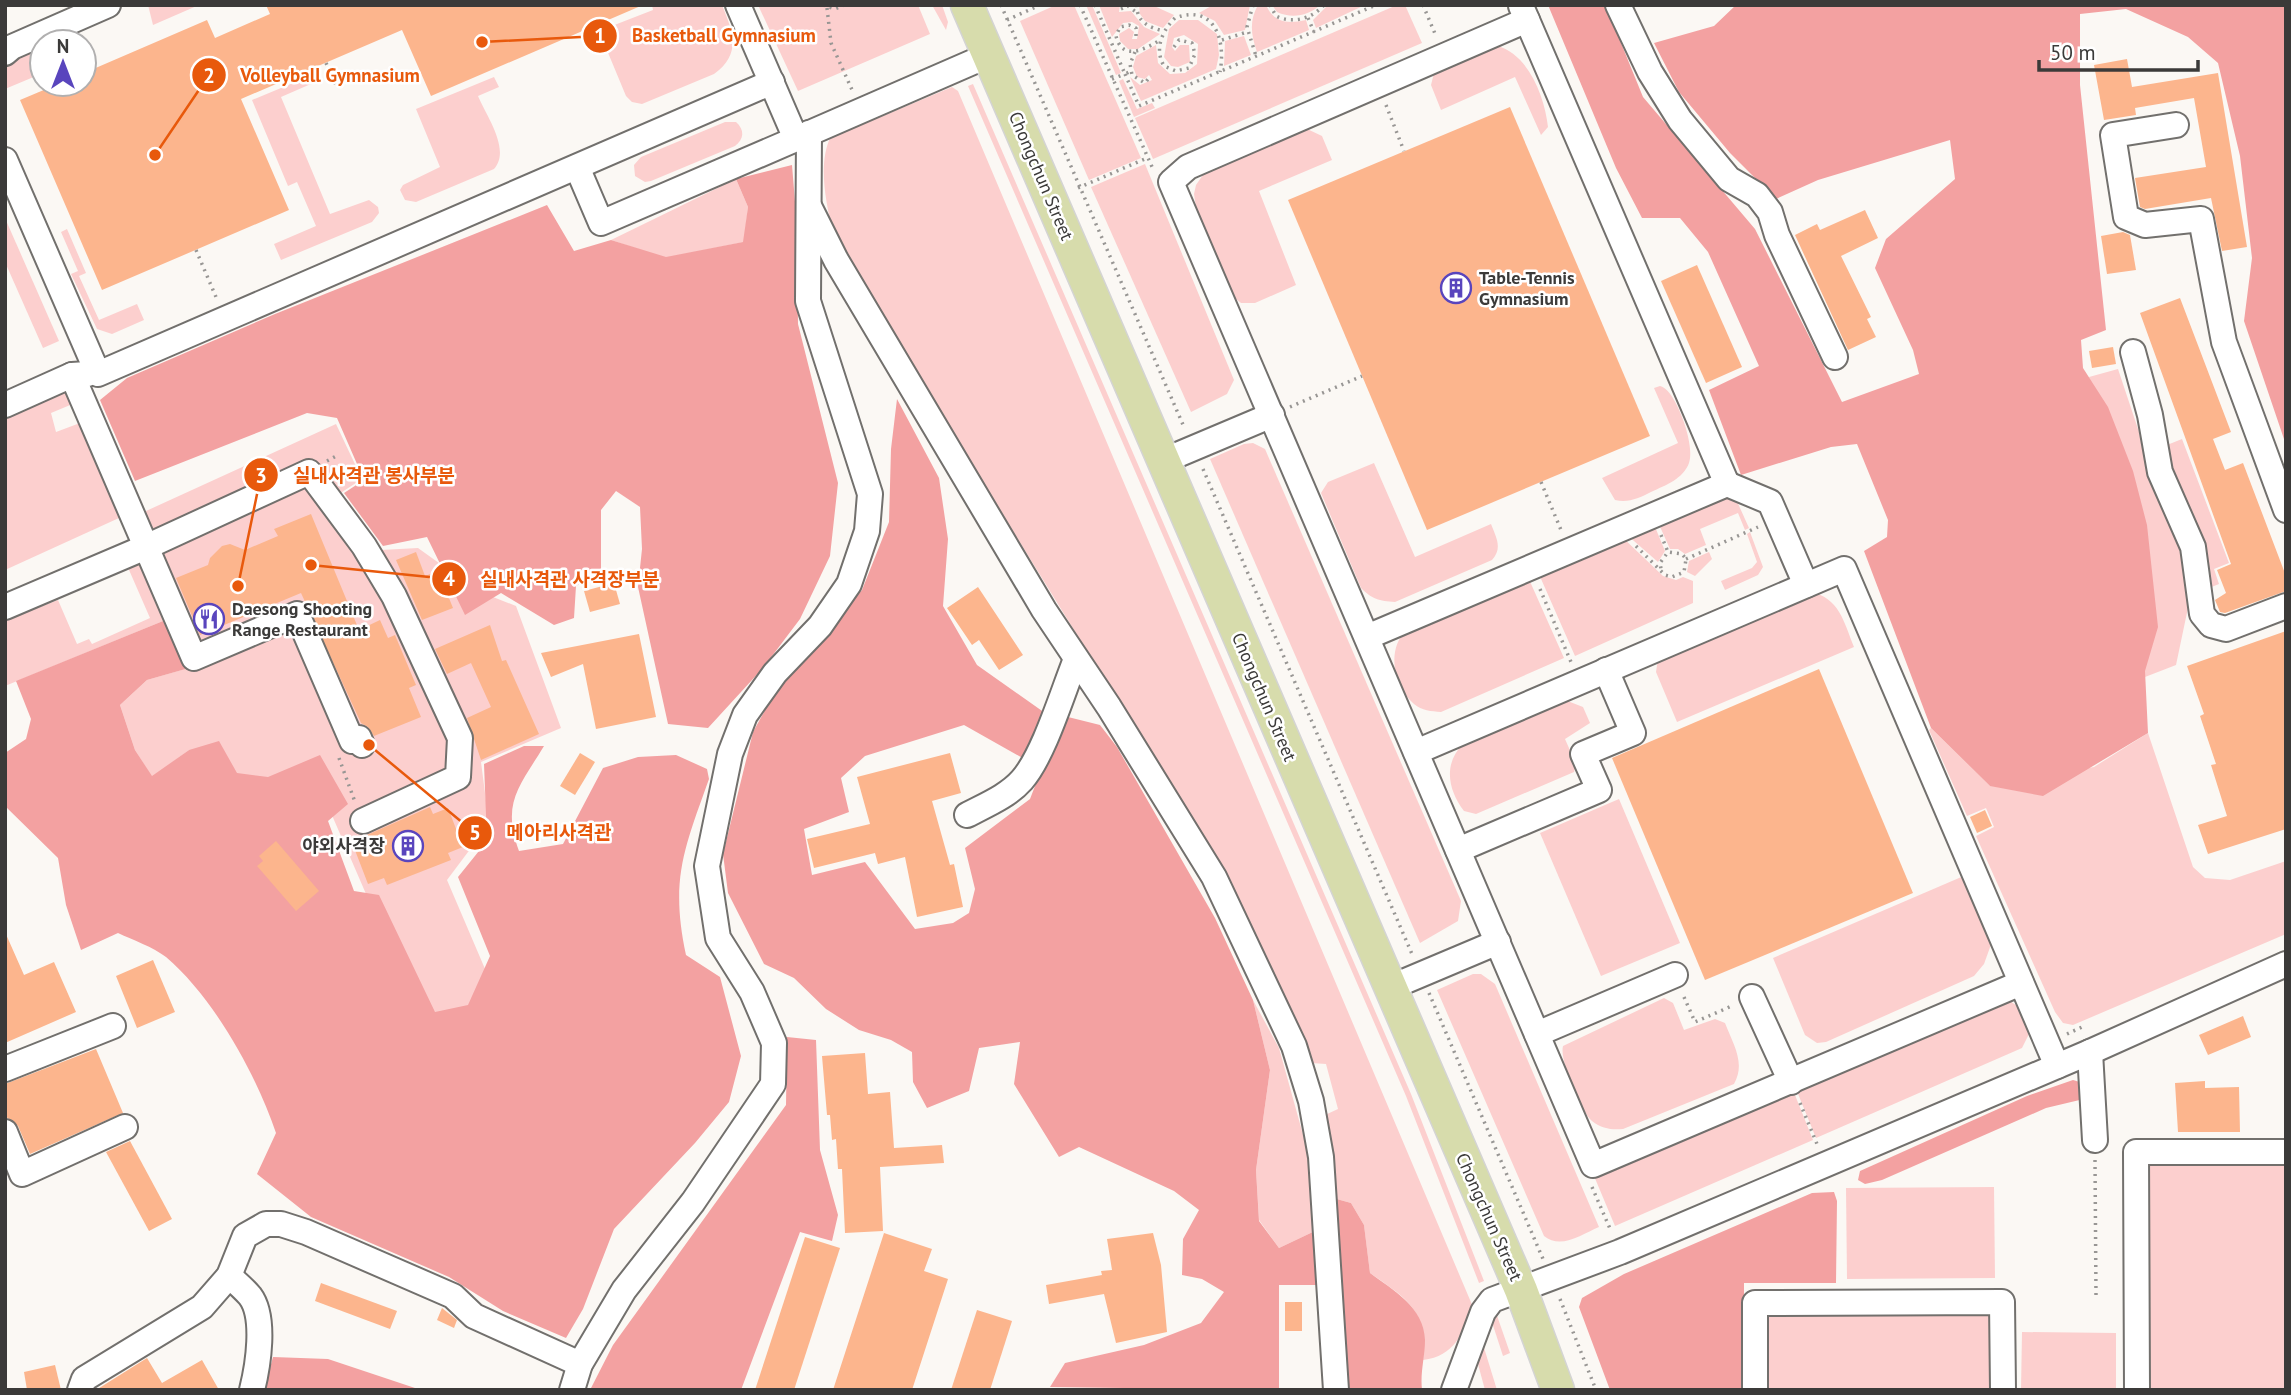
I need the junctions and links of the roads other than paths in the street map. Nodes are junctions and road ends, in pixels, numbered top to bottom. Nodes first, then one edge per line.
1 (108, 5) edge
2 (738, 5) edge
3 (967, 5) edge
4 (1618, 5) edge
5 (1524, 12) edge
6 (984, 46) junction
7 (5, 53) edge
8 (772, 82) junction
9 (2176, 125) dead end
10 (803, 136) junction
11 (5, 160) edge
12 (577, 167) junction
13 (810, 207) junction
14 (2133, 352) dead end
15 (1835, 357) dead end
16 (98, 373) junction
17 (72, 374) junction
18 (5, 405) edge
19 (1272, 415) junction
20 (1163, 461) junction
21 (1727, 484) junction
22 (2286, 510) edge
23 (146, 547) junction
24 (1806, 585) junction
25 (2286, 606) edge
26 (5, 607) edge
27 (1367, 637) junction
28 (1076, 659) junction
29 (1606, 670) junction
30 (362, 745) dead end
31 (1416, 751) junction
32 (967, 815) dead end
33 (363, 821) dead end
34 (1458, 850) junction
35 (1498, 942) junction
36 (2286, 964) edge
37 (1675, 975) road end
38 (2021, 983) junction
39 (1389, 988) junction
40 (1752, 997) road end
41 (113, 1026) dead end
42 (1537, 1034) junction
43 (2090, 1052) junction
44 (2057, 1066) junction
45 (5, 1069) edge
46 (1791, 1082) junction
47 (125, 1127) dead end
48 (5, 1132) edge
49 (2095, 1140) road end
50 (2286, 1152) edge
51 (229, 1276) junction
52 (1521, 1290) junction
53 (580, 1364) junction
54 (79, 1390) edge
55 (252, 1390) edge
56 (572, 1390) edge
57 (1336, 1390) edge
58 (1454, 1390) edge
59 (1558, 1390) edge
60 (1755, 1390) edge
61 (2003, 1390) edge
62 (2137, 1390) edge

1 - 7 street
2 - 8 street
3 - 6 main road, Chongchun Street
4 - 15 street
5 - 19 street
5 - 21 street
6 - 10 street
6 - 20 main road, Chongchun Street
8 - 10 street
8 - 12 street
9 - 22 street
10 - 12 street
10 - 13 street
11 - 16 street
12 - 16 street
13 - 28 street
13 - 53 street
14 - 25 street
16 - 17 street
17 - 18 street
17 - 23 street
19 - 20 street
19 - 27 street
20 - 39 main road, Chongchun Street
21 - 24 street
21 - 27 street
23 - 26 street
23 - 30 street
23 - 33 street
24 - 29 street
24 - 38 street
27 - 31 street
28 - 32 street
28 - 57 street
29 - 31 street
29 - 34 street
31 - 34 street
34 - 35 street
35 - 39 street
35 - 42 street
36 - 43 street
37 - 42 street
38 - 44 street
38 - 46 street
39 - 52 main road, Chongchun Street
40 - 46 street
41 - 45 street
42 - 46 street
43 - 44 street
43 - 49 street
44 - 52 street
47 - 48 street
50 - 62 street
51 - 53 street
51 - 54 street
51 - 55 street
52 - 58 street
52 - 59 main road, Chongchun Street
53 - 56 street
60 - 61 street

